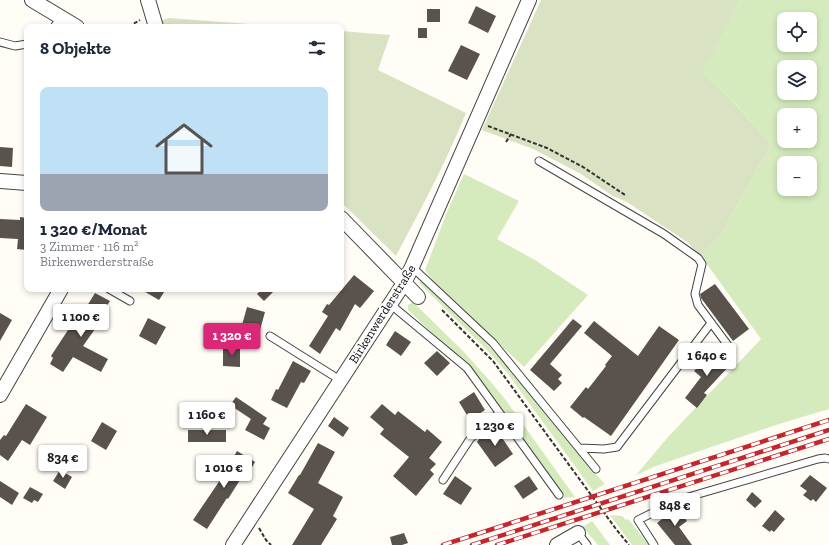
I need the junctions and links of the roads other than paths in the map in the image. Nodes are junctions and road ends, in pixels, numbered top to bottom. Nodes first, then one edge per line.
1 (32, 0) edge
2 (148, 0) edge
3 (529, 0) edge
4 (57, 22) edge
5 (155, 24) edge
6 (0, 42) edge
7 (24, 44) edge
8 (539, 161) dead end
9 (0, 181) edge
10 (24, 183) edge
11 (344, 221) edge
12 (412, 267) junction
13 (404, 282) junction
14 (59, 292) edge
15 (114, 292) edge
16 (418, 297) dead end
17 (130, 301) dead end
18 (390, 304) junction
19 (711, 323) junction
20 (270, 336) dead end
21 (727, 344) dead end
22 (340, 380) junction
23 (0, 395) edge
24 (499, 412) junction
25 (580, 448) junction
26 (829, 459) edge
27 (596, 469) dead end
28 (443, 480) dead end
29 (559, 495) dead end
30 (578, 533) joint
31 (233, 545) edge
32 (557, 545) edge
33 (587, 545) edge
34 (654, 545) edge

1 - 4 street
2 - 5 street
3 - 12 street, Birkenwerderstraße
6 - 7 lane
8 - 19 lane
9 - 10 street
11 - 13 street
12 - 13 street, Birkenwerderstraße
12 - 25 lane
13 - 16 street
13 - 18 street, Birkenwerderstraße
14 - 23 street
15 - 17 lane
18 - 22 street, Birkenwerderstraße
18 - 24 lane
19 - 21 lane
19 - 25 lane
20 - 22 lane
22 - 31 street, Birkenwerderstraße
24 - 28 lane
24 - 29 lane
25 - 27 lane
26 - 34 lane
30 - 32 street
30 - 33 lane

